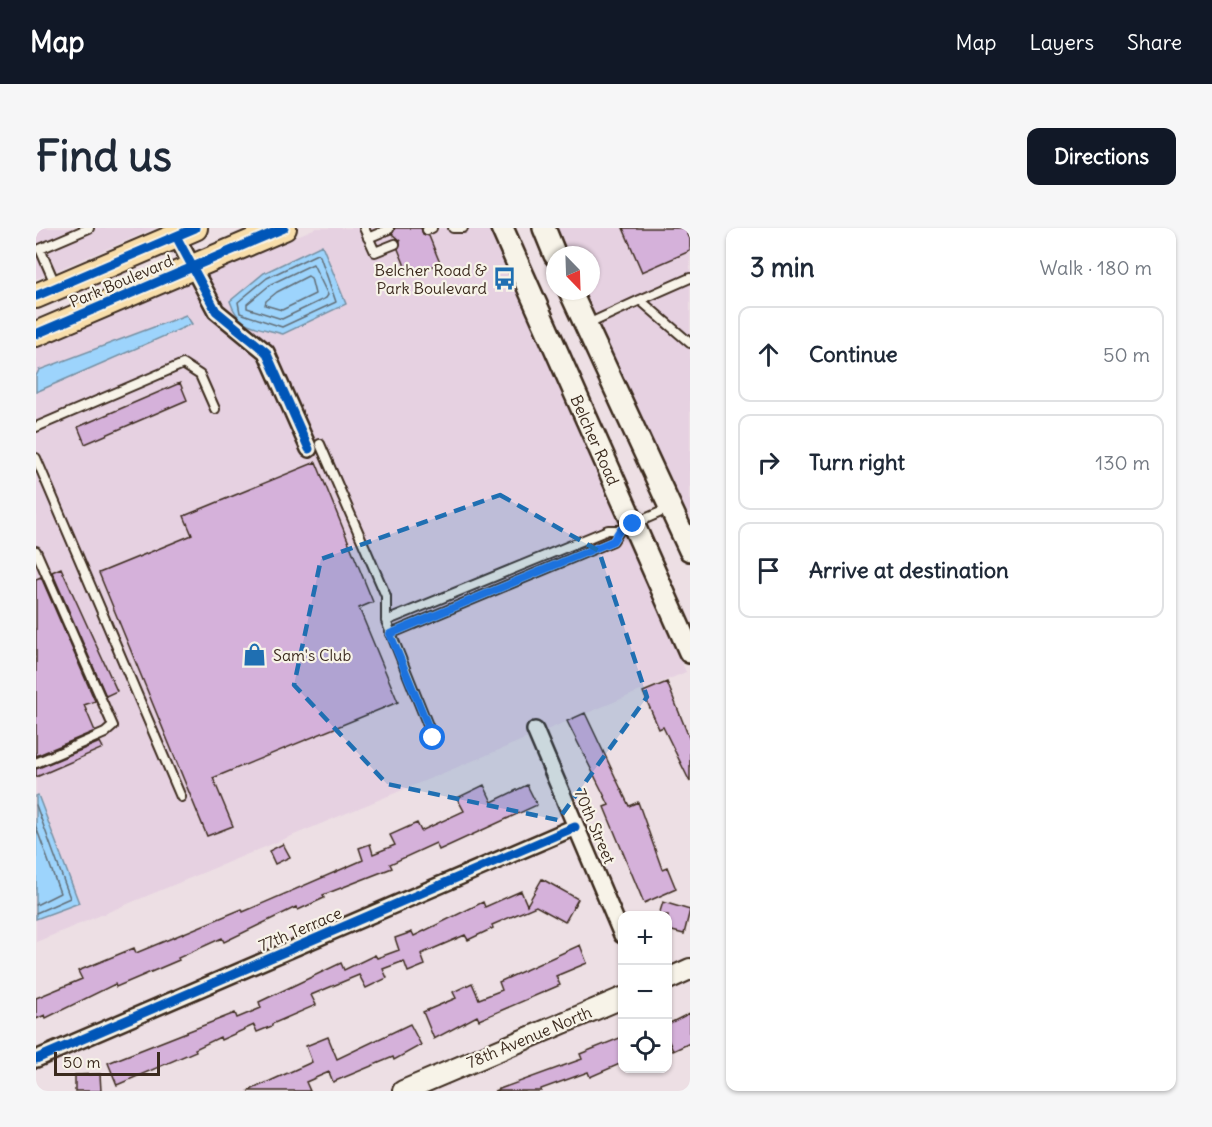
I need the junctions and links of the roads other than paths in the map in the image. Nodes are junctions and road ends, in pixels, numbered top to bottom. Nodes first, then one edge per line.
1 (89, 228) edge
2 (284, 228) edge
3 (364, 228) edge
4 (453, 228) edge
5 (463, 228) edge
6 (502, 228) edge
7 (543, 228) edge
8 (389, 229) edge
9 (181, 231) edge
10 (369, 238) junction
11 (396, 244) dead end
12 (551, 246) edge
13 (191, 267) junction
14 (690, 278) edge
15 (46, 292) edge
16 (574, 300) edge
17 (640, 300) junction
18 (585, 325) junction
19 (36, 334) edge
20 (690, 343) edge
21 (215, 409) dead end
22 (36, 427) edge
23 (315, 447) joint
24 (36, 458) edge
25 (671, 507) junction
26 (626, 527) junction
27 (690, 550) edge
28 (36, 551) edge
29 (40, 571) edge
30 (386, 621) junction
31 (390, 634) junction
32 (690, 652) edge
33 (535, 730) dead end
34 (433, 738) dead end
35 (36, 763) edge
36 (181, 797) dead end
37 (575, 827) junction
38 (618, 926) edge
39 (690, 969) edge
40 (672, 976) edge
41 (618, 1000) edge
42 (36, 1059) edge
43 (403, 1091) edge

1 - 15 lane
2 - 13 main road, Park Boulevard
3 - 10 lane
4 - 5 lane
6 - 26 main road, Belcher Road
7 - 12 main road
8 - 10 lane
9 - 13 street
9 - 15 main road, Park Boulevard
10 - 11 lane
13 - 19 main road, Park Boulevard
13 - 23 street
14 - 17 lane
16 - 18 main road
17 - 18 lane
17 - 20 lane
18 - 25 main road
21 - 22 lane
23 - 30 lane
24 - 36 lane
25 - 26 lane
25 - 27 main road
26 - 30 lane
26 - 31 lane
26 - 32 main road, Belcher Road
28 - 29 lane
29 - 35 lane
30 - 31 lane
31 - 34 lane
33 - 37 street, 70th Street
37 - 38 street, 70th Street
37 - 42 street, 77th Terrace
39 - 40 street
41 - 43 street, 78th Avenue North

